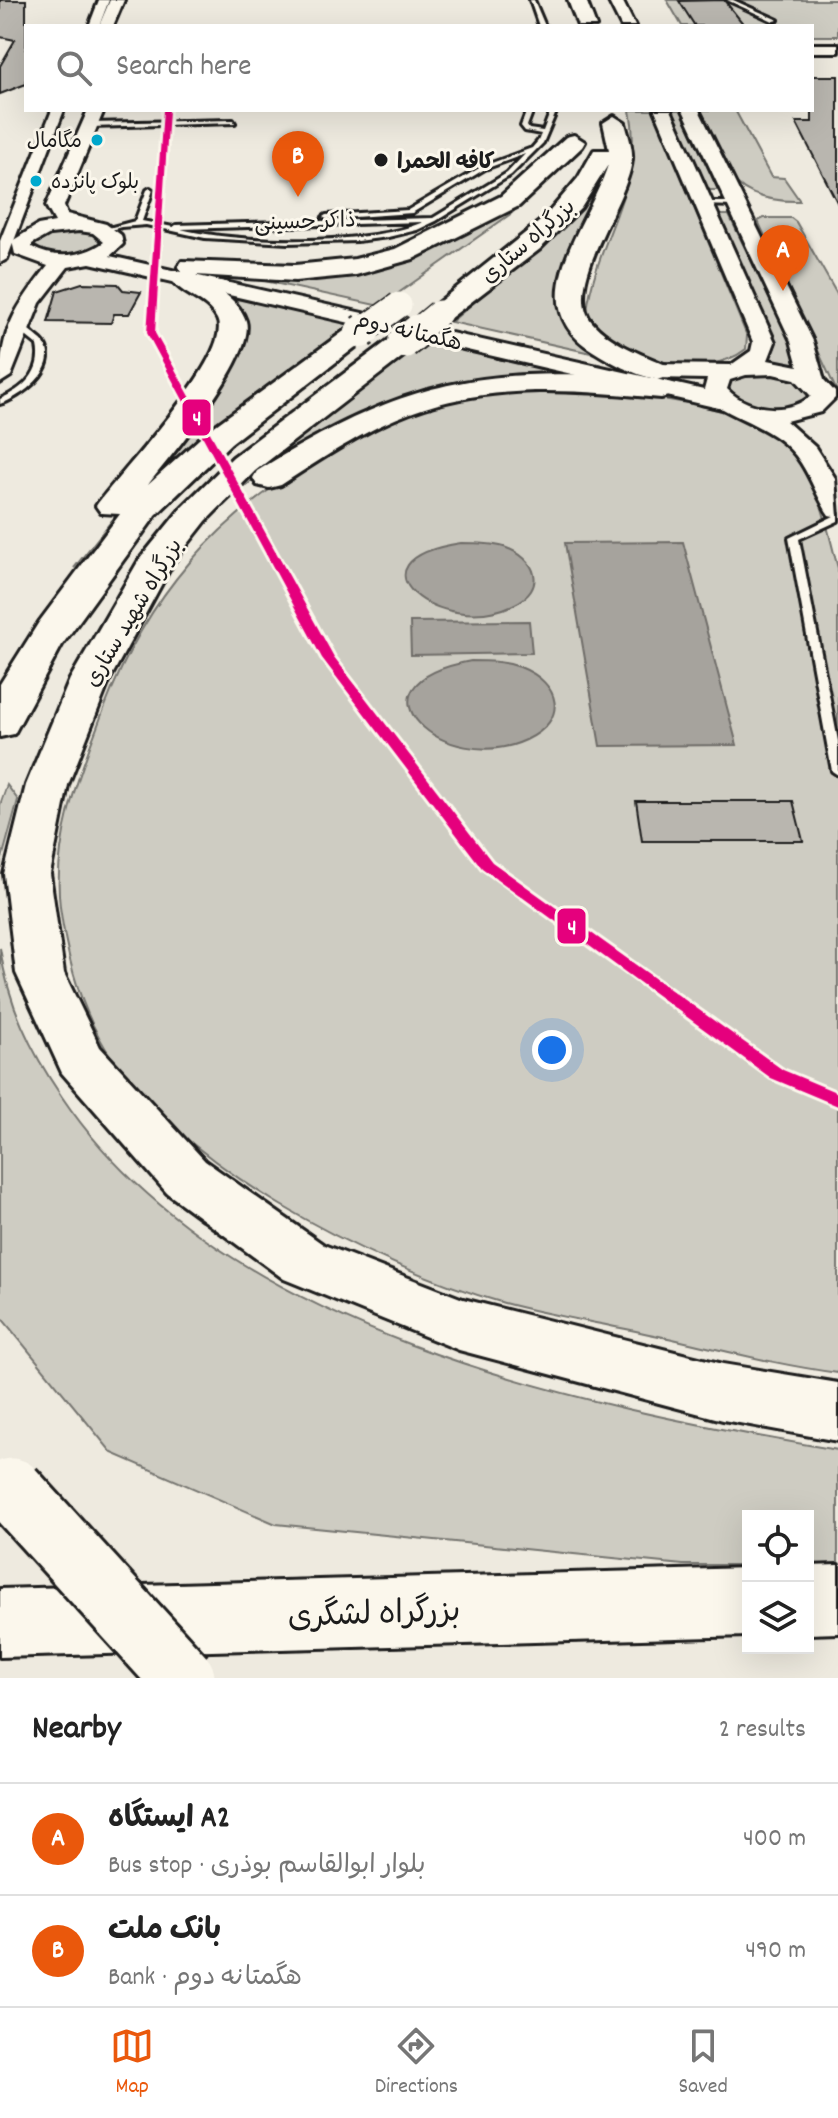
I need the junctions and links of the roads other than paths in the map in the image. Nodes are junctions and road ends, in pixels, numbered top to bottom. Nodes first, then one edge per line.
1 (104, 0) edge
2 (117, 0) edge
3 (532, 0) edge
4 (550, 0) edge
5 (577, 0) edge
6 (615, 0) edge
7 (729, 0) edge
8 (775, 20) dead end
9 (95, 24) edge
10 (107, 24) edge
11 (541, 24) edge
12 (558, 24) edge
13 (586, 24) edge
14 (627, 24) edge
15 (814, 41) edge
16 (838, 41) edge
17 (814, 48) edge
18 (838, 48) edge
19 (57, 112) edge
20 (72, 112) edge
21 (529, 112) edge
22 (553, 112) edge
23 (578, 112) edge
24 (664, 112) edge
25 (692, 112) edge
26 (613, 116) edge
27 (93, 118) edge
28 (233, 122) dead end
29 (544, 133) junction
30 (574, 142) junction
31 (534, 149) junction
32 (150, 190) dead end
33 (704, 204) junction
34 (735, 204) junction
35 (326, 217) dead end
36 (434, 220) junction
37 (138, 222) junction
38 (79, 225) junction
39 (176, 227) junction
40 (39, 231) junction
41 (496, 236) dead end
42 (108, 237) junction
43 (18, 252) junction
44 (90, 257) junction
45 (0, 259) edge
46 (63, 260) junction
47 (188, 273) junction
48 (424, 288) dead end
49 (439, 313) joint
50 (20, 327) junction
51 (736, 370) junction
52 (0, 376) edge
53 (813, 379) junction
54 (658, 380) junction
55 (0, 402) edge
56 (818, 404) junction
57 (736, 406) junction
58 (838, 424) edge
59 (838, 509) edge
60 (838, 517) edge
61 (90, 679) junction
62 (15, 688) junction
63 (0, 725) edge
64 (838, 771) edge
65 (838, 1412) edge
66 (6, 1482) edge
67 (838, 1599) edge
68 (814, 1600) edge
69 (742, 1602) edge
70 (0, 1623) edge
71 (183, 1678) edge

1 - 9 street
2 - 10 main road
3 - 11 lane
4 - 12 highway
5 - 13 highway
6 - 14 main road
7 - 8 lane
15 - 16 main road
17 - 18 main road
19 - 43 street
20 - 40 main road
21 - 29 lane
22 - 29 lane, ذاکر حسینی
23 - 30 highway, بزرگراه ستاری
24 - 33 main road
25 - 34 main road
26 - 49 highway, بزرگراه ستاری
26 - 54 highway
27 - 28 lane
27 - 38 main road
29 - 31 lane, ذاکر حسینی
30 - 41 highway, بزرگراه ستاری
30 - 47 highway
31 - 35 lane
31 - 36 lane, ذاکر حسینی
32 - 37 lane
33 - 34 lane
33 - 51 main road
34 - 53 main road
36 - 39 lane, ذاکر حسینی
36 - 39 lane, ذاکر حسینی
37 - 39 lane, ذاکر حسینی
37 - 42 lane, ذاکر حسینی
38 - 40 main road, هگمتانه دوم
38 - 42 main road, هگمتانه دوم
40 - 43 main road
42 - 44 main road
42 - 47 main road, هگمتانه دوم
43 - 45 street
43 - 46 main road
44 - 46 main road
44 - 47 main road, هگمتانه دوم
46 - 50 main road
47 - 54 main road, هگمتانه دوم
47 - 62 highway
48 - 62 highway, بزرگراه شهید ستاری, bridge
49 - 61 highway, بزرگراه شهید ستاری, bridge
50 - 52 main road
50 - 55 lane
51 - 53 main road, هگمتانه دوم
51 - 54 main road, هگمتانه دوم
51 - 57 main road
53 - 56 main road
54 - 57 main road, هگمتانه دوم
54 - 61 highway
56 - 57 main road
56 - 58 main road
57 - 59 main road
60 - 64 lane
61 - 65 highway, بزرگراه شهید ستاری
62 - 63 highway, بزرگراه شهید ستاری
66 - 71 highway, bridge
67 - 68 highway
69 - 70 highway, بزرگراه لشگری

